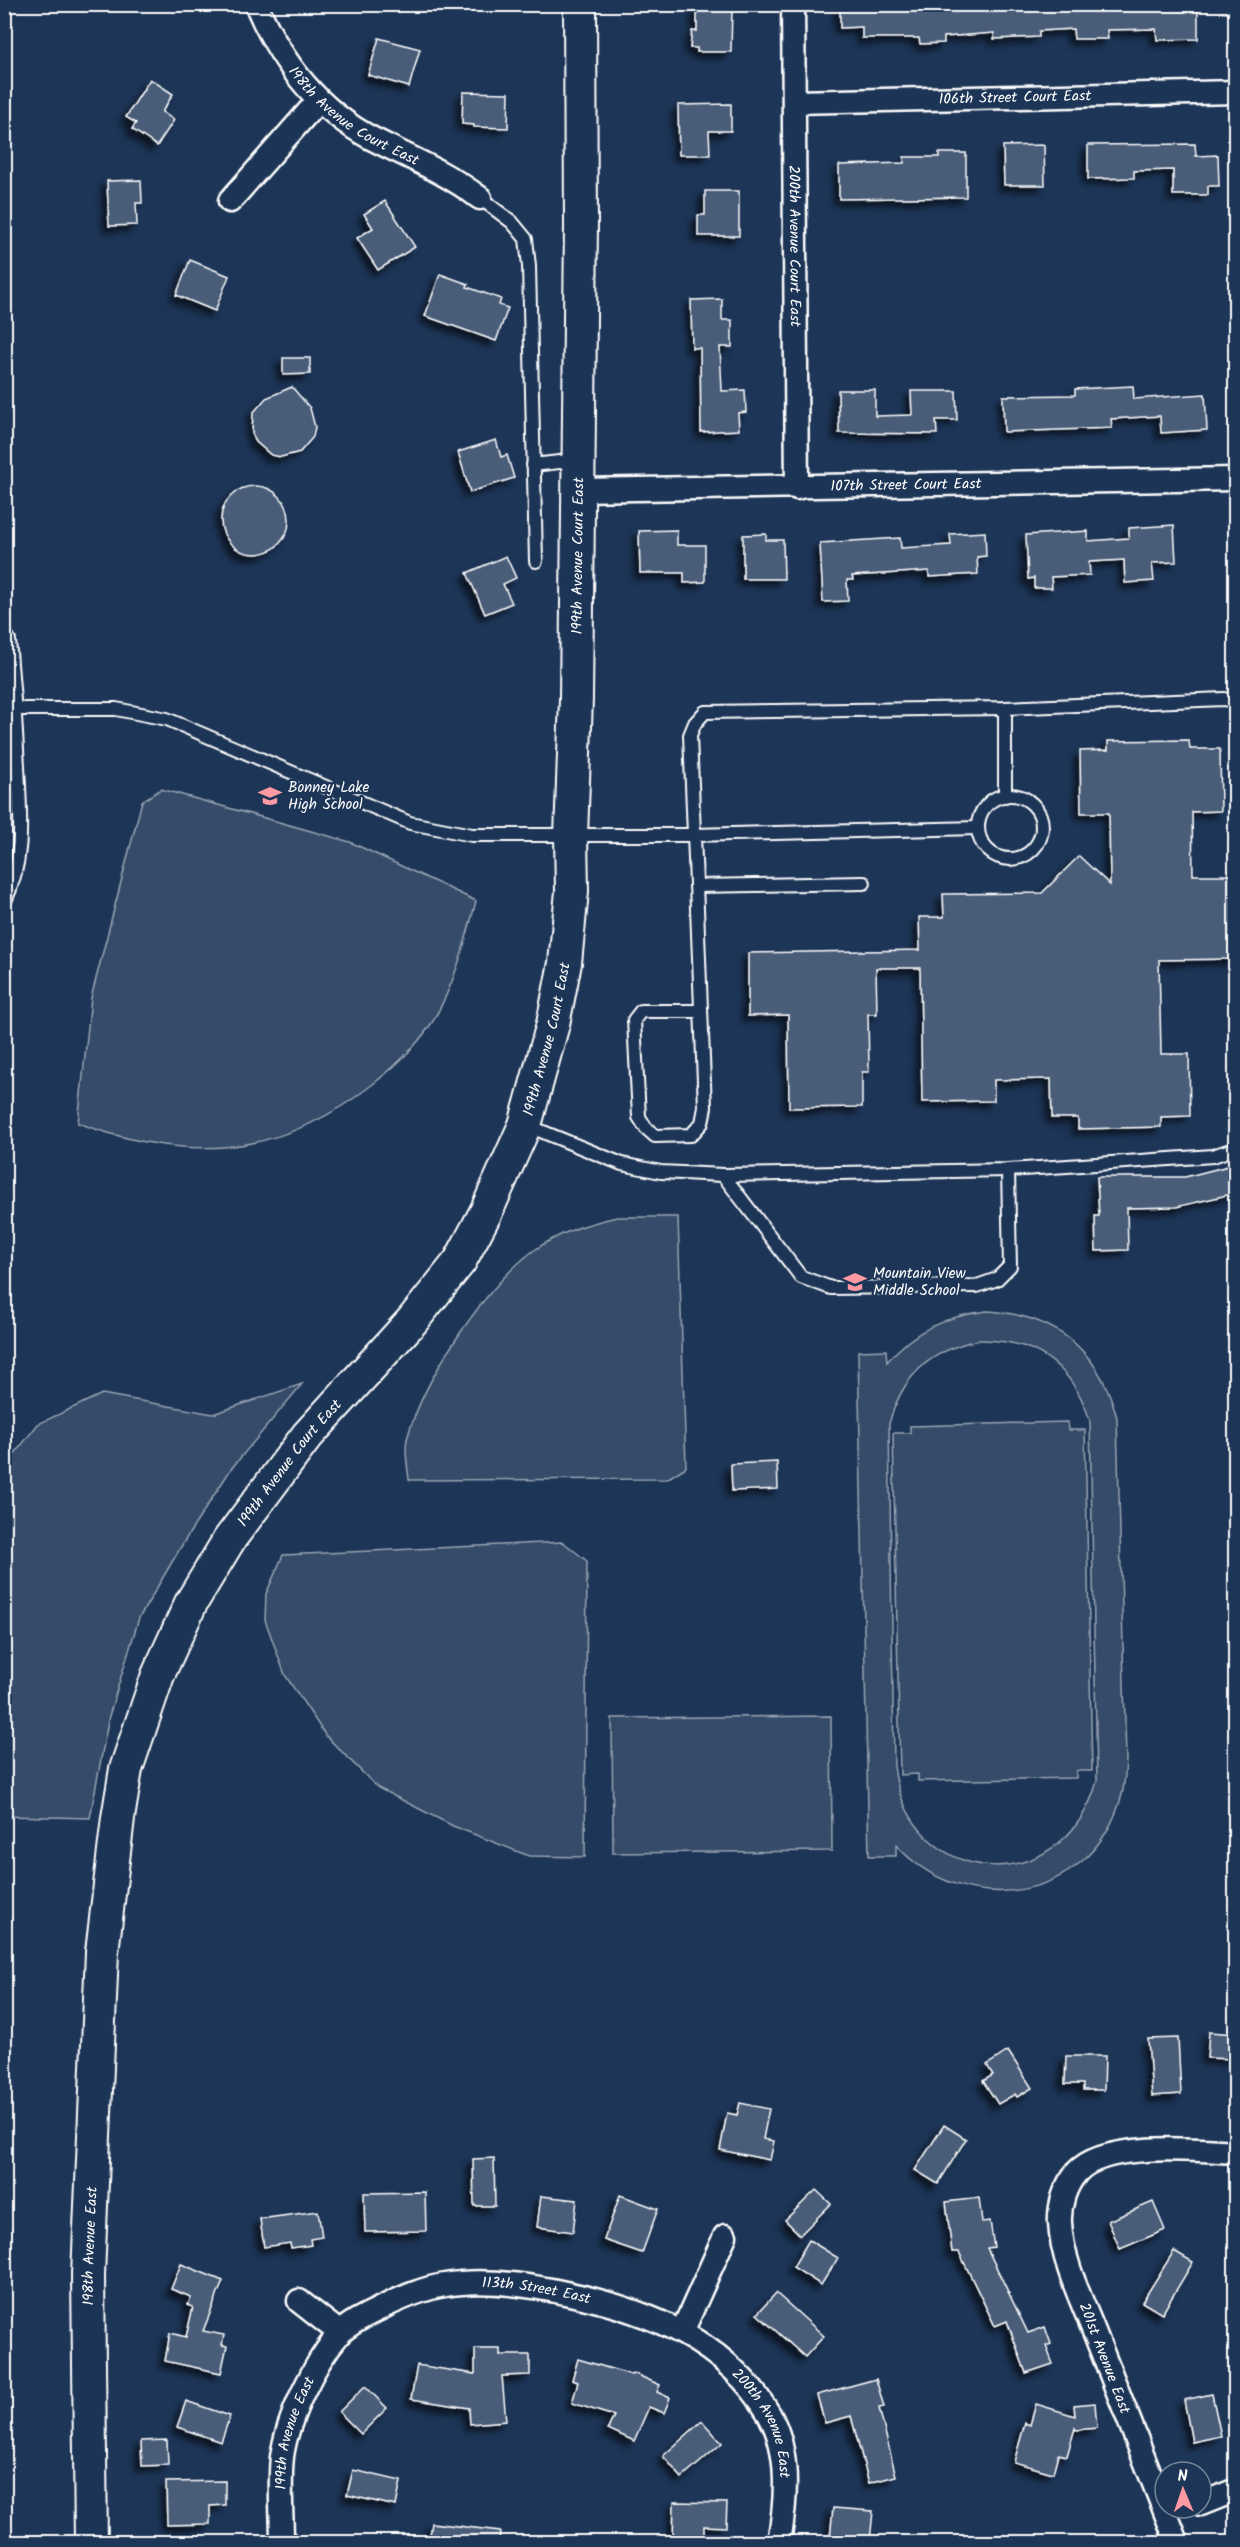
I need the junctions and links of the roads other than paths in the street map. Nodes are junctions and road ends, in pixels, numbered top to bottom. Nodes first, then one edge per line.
1 (256, 4) edge
2 (580, 4) edge
3 (793, 4) edge
4 (1236, 92) edge
5 (318, 101) junction
6 (795, 102) junction
7 (480, 198) joint
8 (230, 201) dead end
9 (533, 465) junction
10 (578, 475) junction
11 (1236, 479) edge
12 (797, 488) junction
13 (536, 561) dead end
14 (4, 631) edge
15 (1236, 702) edge
16 (1005, 708) junction
17 (10, 709) edge
18 (1005, 795) junction
19 (978, 828) junction
20 (693, 835) junction
21 (571, 837) junction
22 (864, 883) dead end
23 (696, 886) junction
24 (4, 903) edge
25 (701, 1011) junction
26 (525, 1125) junction
27 (1236, 1148) edge
28 (1008, 1170) junction
29 (723, 1175) junction
30 (102, 1952) joint
31 (1236, 2152) edge
32 (725, 2236) dead end
33 (299, 2301) dead end
34 (340, 2332) junction
35 (682, 2332) junction
36 (1153, 2482) edge
37 (1236, 2490) edge
38 (1213, 2499) edge
39 (1168, 2520) edge
40 (91, 2542) edge
41 (282, 2542) edge
42 (779, 2542) edge
43 (1177, 2542) edge

1 - 5 street, 198th Avenue Court East
2 - 10 main road, 199th Avenue Court East
3 - 6 street, 200th Avenue Court East
4 - 6 street, 106th Street Court East
5 - 7 street, 198th Avenue Court East
5 - 8 street
6 - 12 street, 200th Avenue Court East
7 - 9 lane
9 - 10 lane
9 - 13 lane
10 - 12 street, 107th Street Court East
10 - 21 main road, 199th Avenue Court East
11 - 12 street, 107th Street Court East
14 - 17 lane
15 - 16 lane
16 - 18 lane
16 - 20 lane
17 - 21 lane
17 - 24 lane
18 - 19 lane
18 - 19 lane
19 - 20 lane
20 - 21 lane
20 - 23 lane
21 - 26 main road, 199th Avenue Court East
22 - 23 lane
23 - 25 lane
25 - 25 lane
26 - 29 lane
26 - 30 main road, 199th Avenue Court East
27 - 28 lane
28 - 29 lane
28 - 29 lane
30 - 40 main road, 198th Avenue East
31 - 36 street, 201st Avenue East
32 - 35 street
33 - 34 street
34 - 35 street, 113th Street East
34 - 41 street, 199th Avenue East
35 - 42 street, 200th Avenue East
37 - 38 street
39 - 43 street, 201st Avenue East

